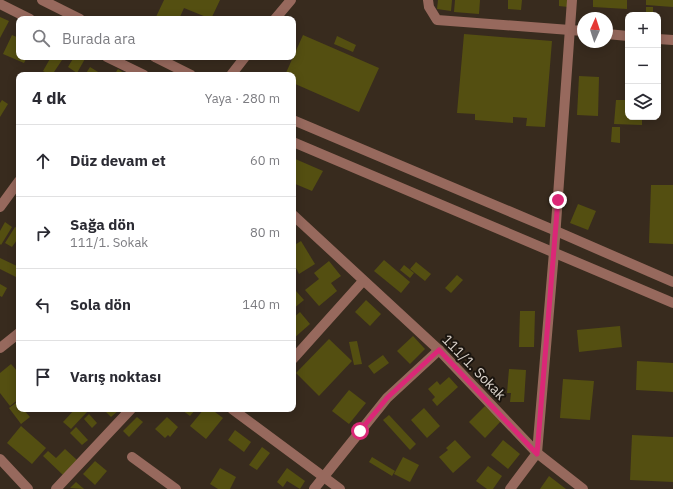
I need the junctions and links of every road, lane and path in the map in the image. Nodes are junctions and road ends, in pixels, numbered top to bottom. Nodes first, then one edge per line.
1 (42, 0) edge
2 (290, 0) edge
3 (428, 0) edge
4 (572, 0) edge
5 (0, 4) edge
6 (24, 16) edge
7 (74, 16) edge
8 (277, 16) edge
9 (570, 30) junction
10 (577, 31) edge
11 (613, 35) edge
12 (625, 36) edge
13 (661, 39) edge
14 (673, 40) edge
15 (113, 60) edge
16 (161, 60) edge
17 (243, 60) edge
18 (138, 72) edge
19 (185, 72) edge
20 (233, 72) edge
21 (296, 121) edge
22 (296, 143) edge
23 (16, 184) edge
24 (2, 200) edge
25 (296, 219) edge
26 (556, 231) junction
27 (554, 252) junction
28 (363, 281) junction
29 (673, 282) edge
30 (673, 304) edge
31 (16, 335) edge
32 (3, 343) edge
33 (439, 350) junction
34 (296, 356) edge
35 (128, 412) edge
36 (245, 413) edge
37 (537, 454) junction
38 (132, 457) dead end
39 (0, 459) edge
40 (324, 476) junction
41 (28, 489) edge
42 (56, 489) edge
43 (176, 489) edge
44 (314, 489) edge
45 (340, 489) edge
46 (510, 489) edge
47 (583, 489) edge

1 - 7 street
2 - 8 street
3 - 9 street
4 - 9 street
5 - 6 street
9 - 10 street
9 - 26 street
11 - 12 street
13 - 14 street
15 - 18 street
16 - 19 street
17 - 20 street
21 - 26 street
22 - 27 street
23 - 24 street
25 - 28 street, 111/1. Sokak
26 - 27 street
26 - 29 street
27 - 30 street
27 - 37 street
28 - 33 street, 111/1. Sokak
28 - 34 street
31 - 32 street
33 - 37 street, 111/1. Sokak
33 - 40 street
35 - 42 street
36 - 40 street
37 - 46 street
37 - 47 street, 111/1. Sokak
38 - 43 street
39 - 41 street
40 - 44 street
40 - 45 street

